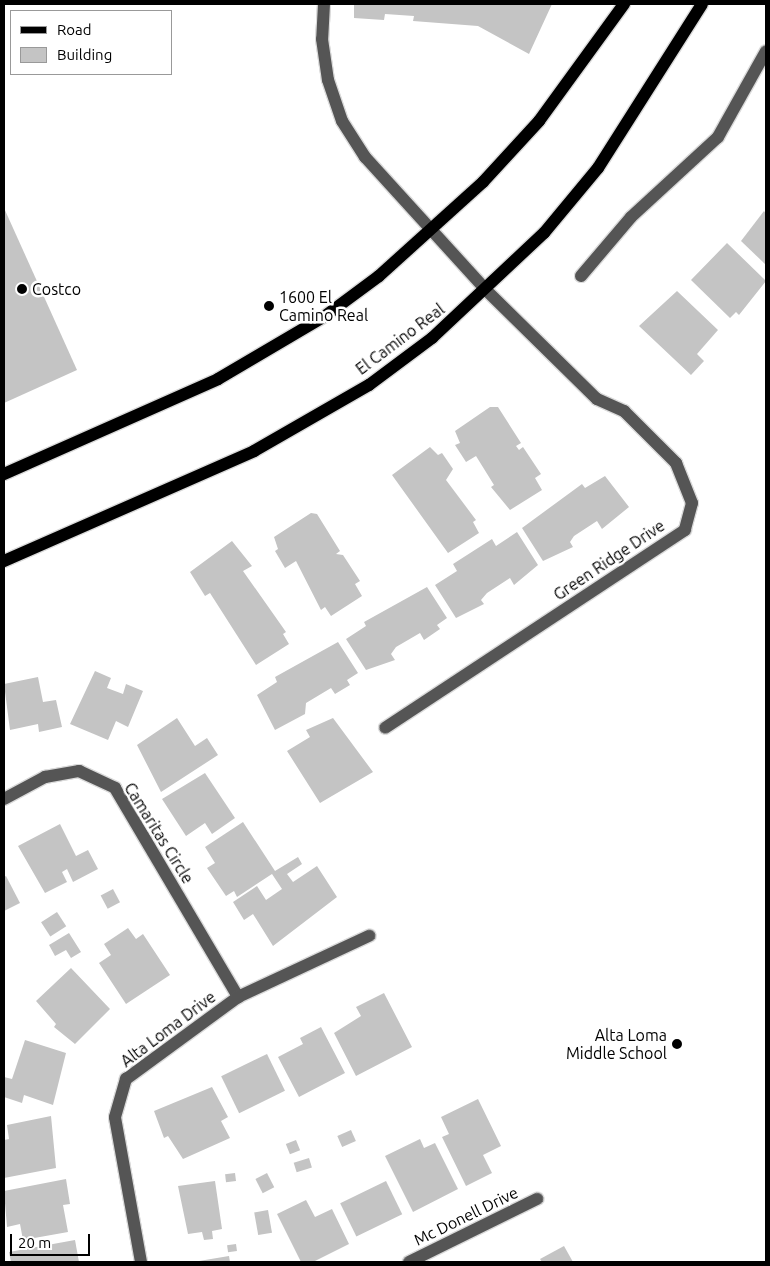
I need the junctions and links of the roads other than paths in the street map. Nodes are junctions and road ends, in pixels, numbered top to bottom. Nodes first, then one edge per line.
1 (324, 4) edge
2 (624, 4) edge
3 (702, 4) edge
4 (766, 51) edge
5 (431, 231) junction
6 (581, 276) dead end
7 (487, 291) junction
8 (4, 474) edge
9 (4, 561) edge
10 (385, 728) dead end
11 (4, 799) edge
12 (369, 936) dead end
13 (238, 997) junction
14 (537, 1199) dead end
15 (141, 1262) edge
16 (409, 1262) edge

1 - 5 street, Green Ridge Drive
2 - 5 main road
3 - 7 main road, El Camino Real
4 - 6 street
5 - 7 street, Green Ridge Drive
5 - 8 main road
7 - 9 main road, El Camino Real
7 - 10 street, Green Ridge Drive
11 - 13 street, Camaritas Circle
12 - 13 street, Alta Loma Drive
13 - 15 street, Alta Loma Drive
14 - 16 street, Mc Donell Drive

